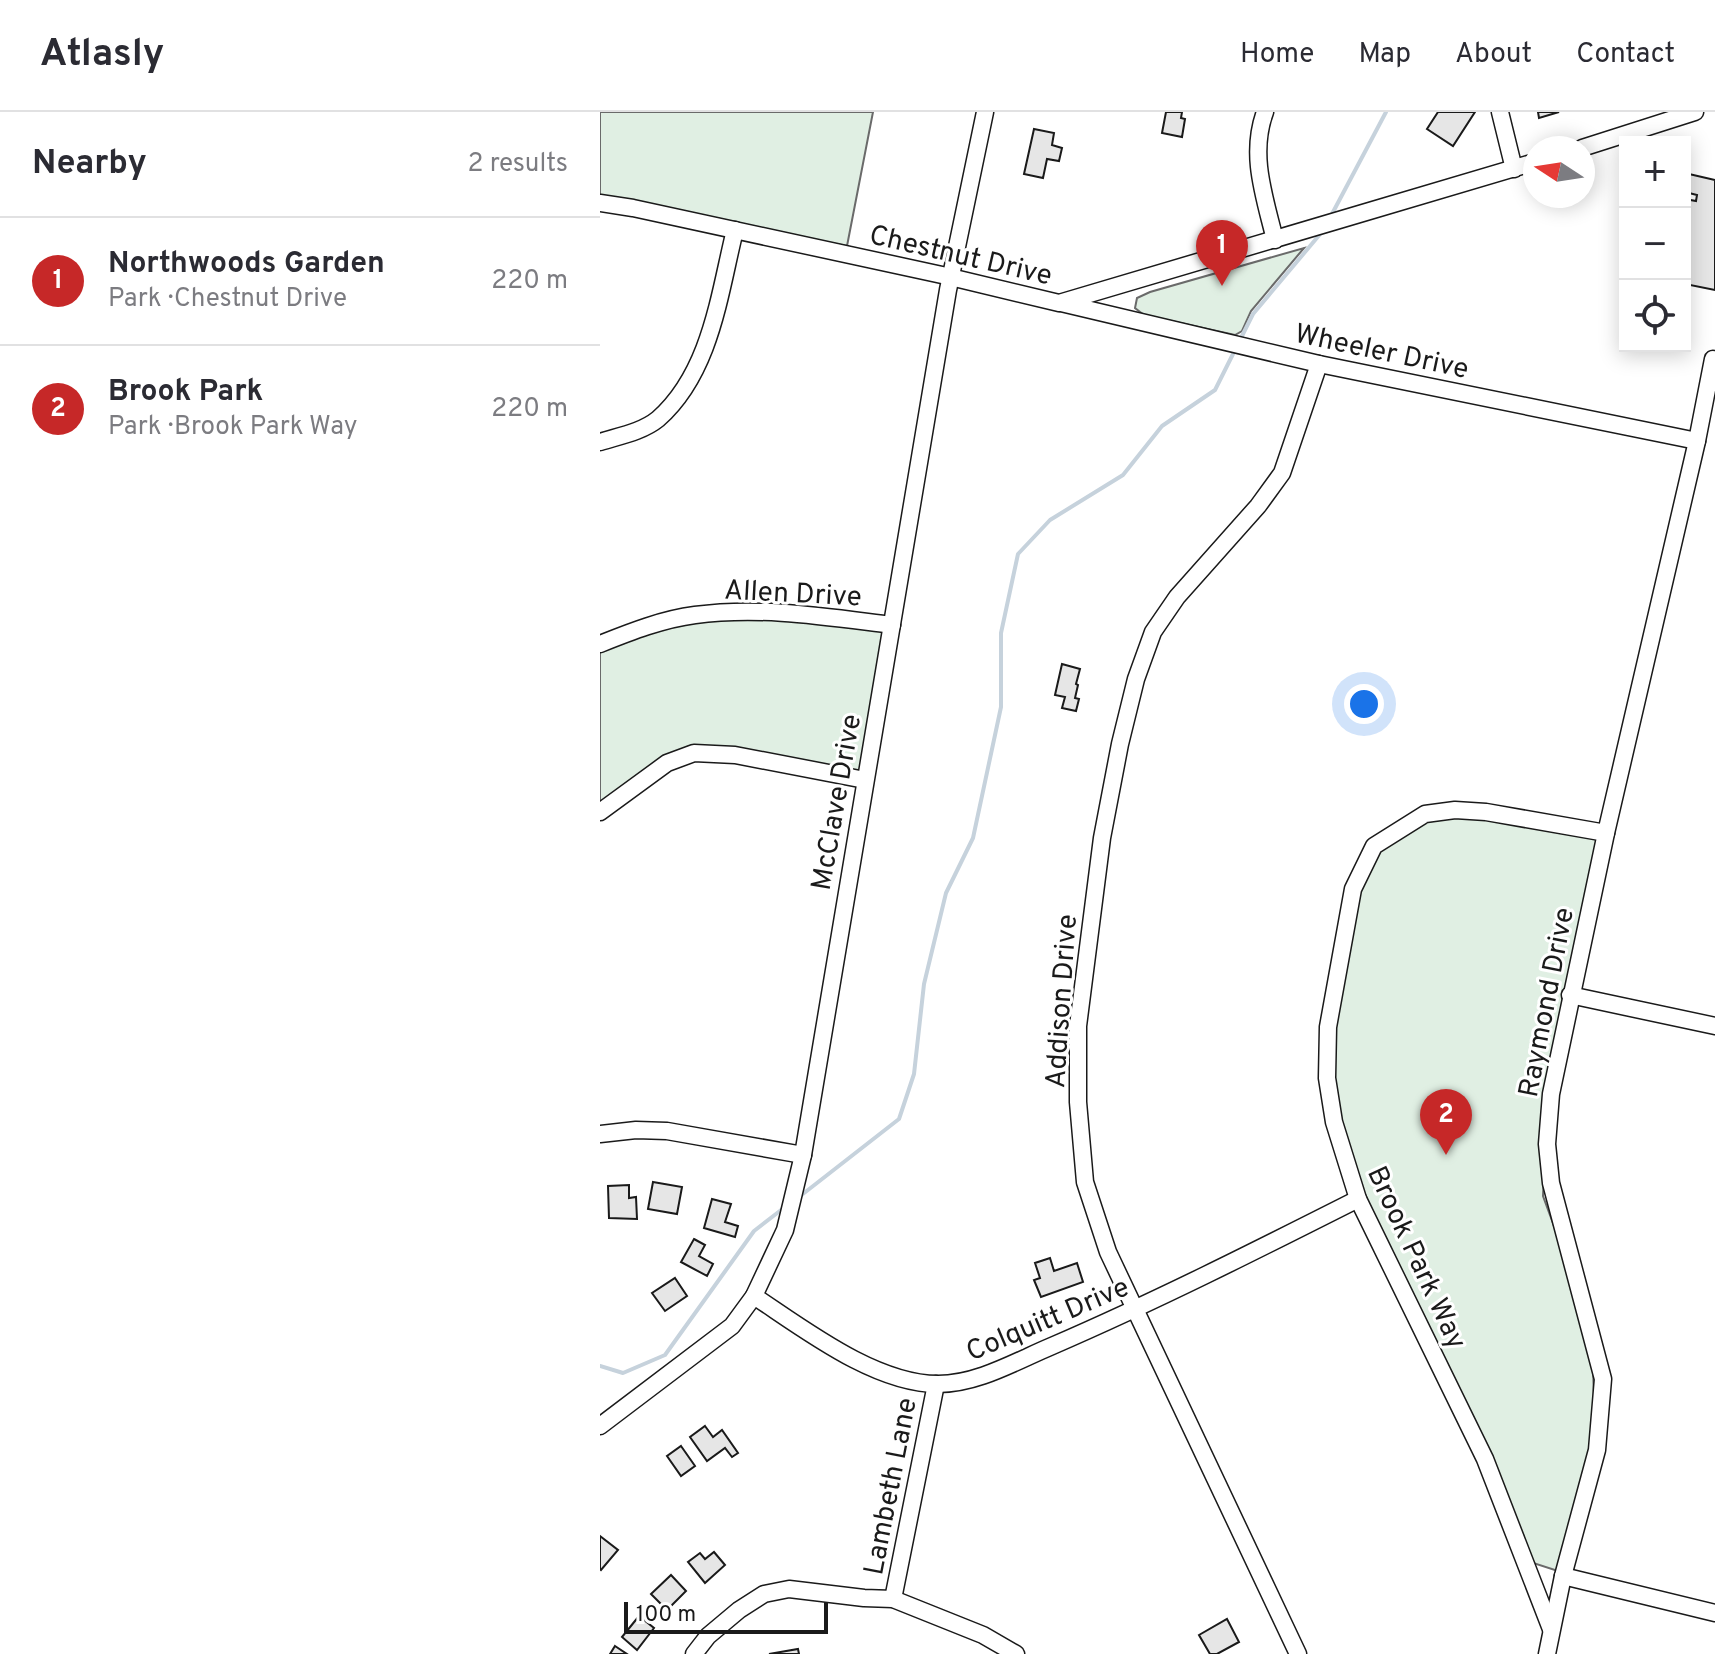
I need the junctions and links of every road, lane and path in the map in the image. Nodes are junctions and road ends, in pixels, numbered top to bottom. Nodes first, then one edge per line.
1 (985, 112) edge
2 (1265, 112) edge
3 (1500, 112) edge
4 (1695, 112) edge
5 (1595, 144) edge
6 (1523, 166) edge
7 (1514, 169) junction
8 (600, 203) edge
9 (735, 230) junction
10 (1275, 240) junction
11 (950, 277) junction
12 (1059, 303) junction
13 (1714, 360) edge
14 (1319, 364) junction
15 (1697, 441) junction
16 (600, 442) edge
17 (892, 625) junction
18 (600, 644) edge
19 (865, 780) junction
20 (600, 812) edge
21 (1606, 833) junction
22 (1570, 995) junction
23 (1715, 1026) edge
24 (600, 1134) edge
25 (803, 1155) junction
26 (1358, 1199) junction
27 (754, 1296) junction
28 (1135, 1310) junction
29 (936, 1384) junction
30 (600, 1426) edge
31 (1563, 1576) junction
32 (893, 1599) junction
33 (1715, 1613) edge
34 (1552, 1631) junction
35 (694, 1654) edge
36 (1016, 1654) edge
37 (1298, 1654) edge
38 (1547, 1654) edge

1 - 11 street, McClave Drive
2 - 10 street
3 - 7 street
4 - 5 street
6 - 7 street, Chestnut Drive
7 - 10 street, Chestnut Drive
8 - 9 street, Chestnut Drive
9 - 11 street, Chestnut Drive
9 - 16 street
10 - 12 street, Chestnut Drive
11 - 12 street, Chestnut Drive
11 - 17 street, McClave Drive
12 - 14 street, Wheeler Drive
13 - 15 street, Raymond Drive
14 - 15 street, Wheeler Drive
14 - 28 street, Addison Drive
15 - 21 street, Raymond Drive
17 - 18 street, Allen Drive
17 - 19 street, McClave Drive
19 - 20 street
19 - 25 street, McClave Drive
21 - 22 street, Raymond Drive
21 - 26 street, Brook Park Way
22 - 23 street
22 - 31 street, Raymond Drive
24 - 25 street
25 - 27 street, McClave Drive
26 - 28 street, Colquitt Drive
26 - 34 street, Brook Park Way
27 - 29 street, Colquitt Drive
27 - 30 street, McClave Drive
28 - 29 street, Colquitt Drive
28 - 37 street, Addison Drive
29 - 32 street, Lambeth Lane
31 - 33 street
31 - 34 street, Raymond Drive
32 - 35 street
32 - 36 street
34 - 38 street, Raymond Drive

